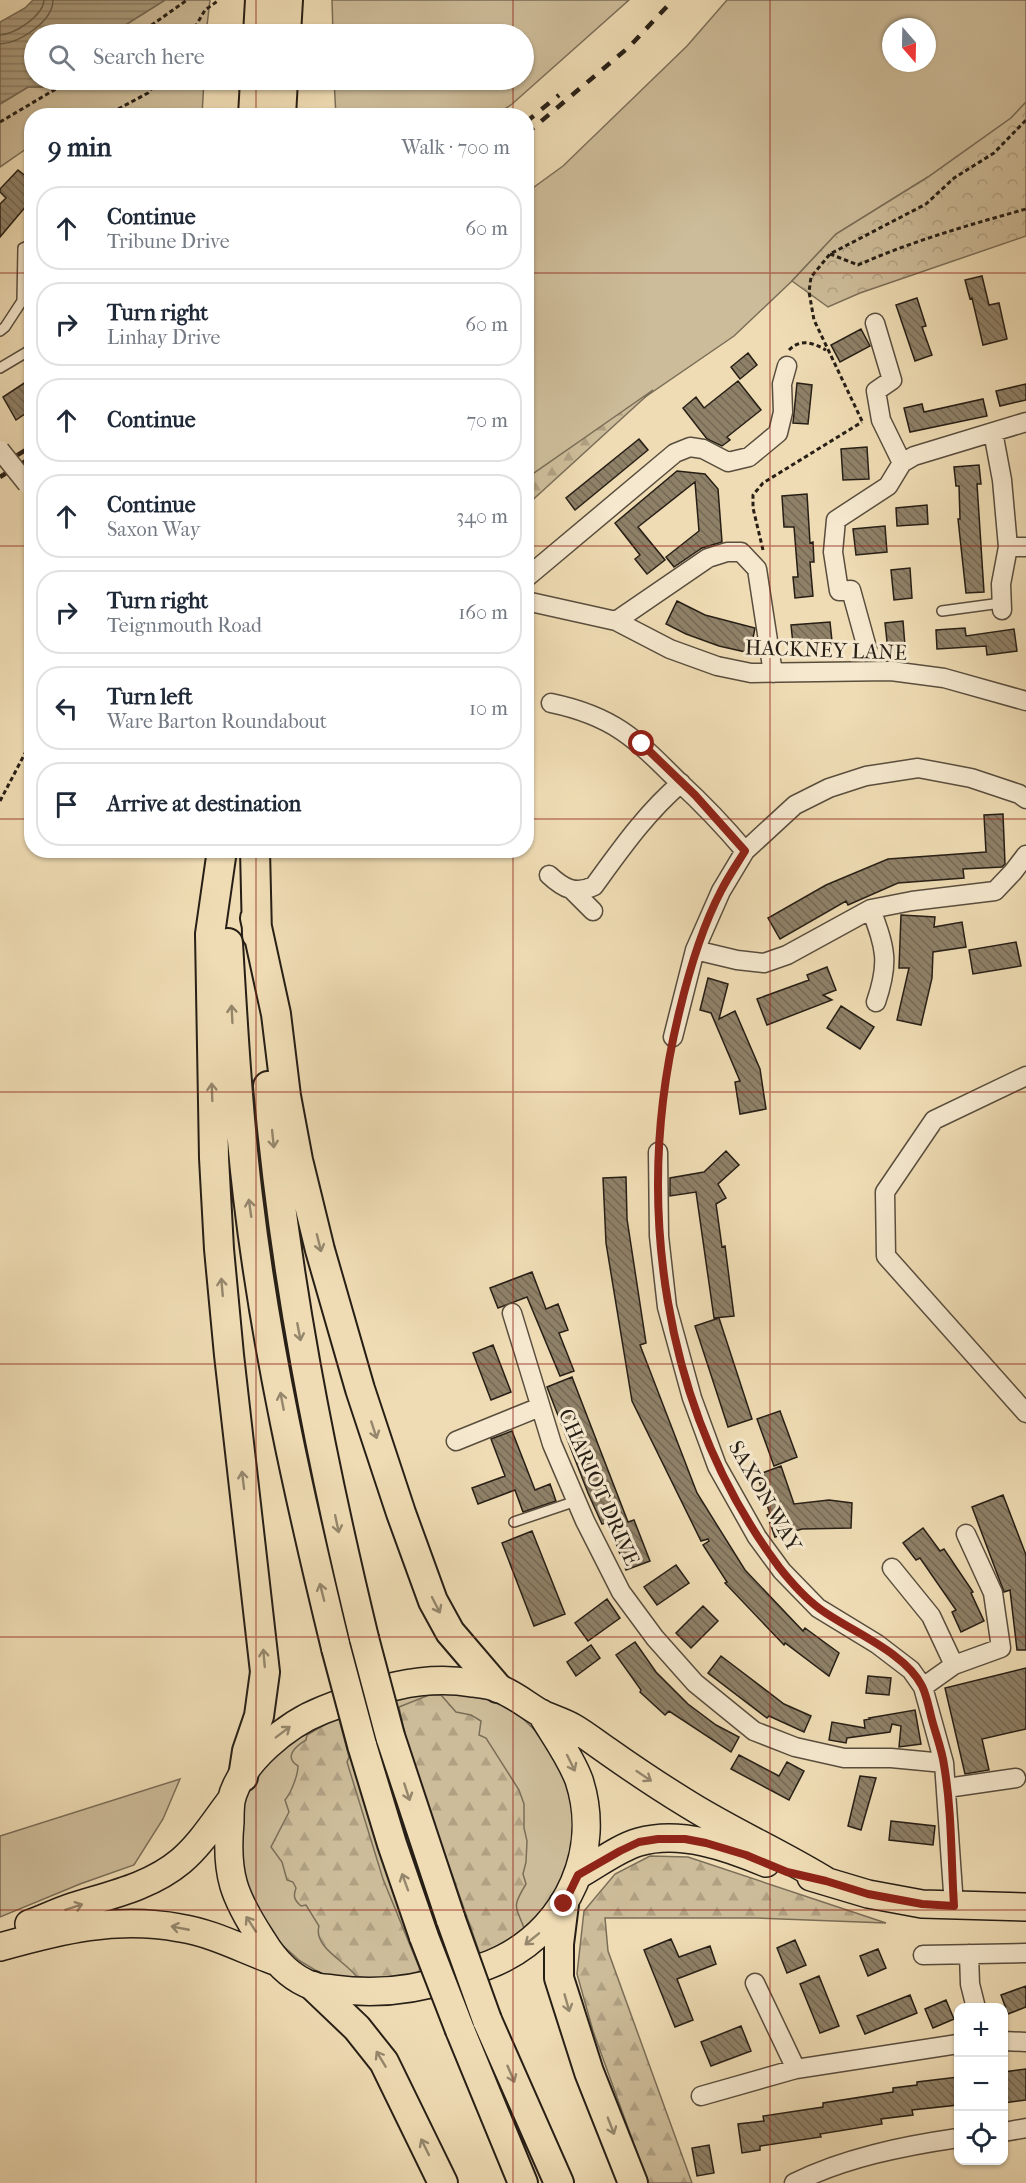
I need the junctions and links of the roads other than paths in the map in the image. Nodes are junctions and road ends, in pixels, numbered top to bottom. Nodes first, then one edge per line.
1 (260, 0) edge
2 (288, 0) edge
3 (259, 24) edge
4 (287, 24) edge
5 (24, 248) edge
6 (875, 323) dead end
7 (0, 331) edge
8 (24, 354) edge
9 (788, 366) road end
10 (0, 368) edge
11 (1026, 422) edge
12 (993, 432) junction
13 (0, 450) edge
14 (902, 463) junction
15 (24, 480) edge
16 (1017, 547) edge
17 (534, 571) edge
18 (534, 603) edge
19 (1002, 606) joint
20 (942, 611) dead end
21 (616, 621) junction
22 (867, 648) dead end
23 (773, 673) junction
24 (1026, 701) edge
25 (551, 703) dead end
26 (681, 783) junction
27 (1026, 799) edge
28 (745, 851) junction
29 (1026, 855) edge
30 (222, 858) edge
31 (223, 858) edge
32 (255, 858) edge
33 (549, 875) dead end
34 (572, 890) junction
35 (871, 909) junction
36 (593, 911) dead end
37 (255, 918) junction
38 (695, 950) junction
39 (876, 1002) dead end
40 (673, 1037) road end
41 (1026, 1076) edge
42 (658, 1152) road end
43 (512, 1313) dead end
44 (540, 1407) junction
45 (1026, 1413) edge
46 (456, 1441) dead end
47 (576, 1501) junction
48 (514, 1522) dead end
49 (966, 1534) dead end
50 (892, 1568) dead end
51 (954, 1665) junction
52 (923, 1687) junction
53 (498, 1688) junction
54 (541, 1713) junction
55 (944, 1763) junction
56 (1017, 1778) dead end
57 (947, 1788) junction
58 (237, 1789) junction
59 (578, 1875) junction
60 (826, 1881) junction
61 (564, 1904) junction
62 (954, 1906) junction
63 (1026, 1907) edge
64 (0, 1936) edge
65 (0, 1947) edge
66 (1026, 1953) edge
67 (969, 1954) junction
68 (923, 1955) dead end
69 (275, 1961) junction
70 (755, 1983) dead end
71 (313, 1986) junction
72 (975, 2003) edge
73 (1008, 2041) edge
74 (1026, 2042) edge
75 (954, 2045) edge
76 (796, 2069) junction
77 (701, 2096) dead end
78 (1026, 2128) edge
79 (1008, 2131) edge
80 (954, 2139) edge
81 (443, 2183) edge
82 (523, 2183) edge
83 (559, 2183) edge
84 (633, 2183) edge
85 (794, 2183) edge

1 - 3 highway
2 - 4 highway
5 - 7 lane
6 - 14 street
8 - 10 lane
9 - 17 street
11 - 12 street
12 - 14 street
12 - 16 street
13 - 15 street, bridge
14 - 22 street
16 - 19 street
18 - 21 street, HACKNEY LANE
19 - 20 lane
21 - 23 street, HACKNEY LANE
21 - 23 street
23 - 24 street, HACKNEY LANE
25 - 26 street
26 - 28 street
26 - 34 street
27 - 28 street
28 - 38 street
29 - 35 street
58 -> 30 highway
82 -> 31 highway, bridge
32 - 37 highway
33 - 34 street
34 - 36 street
35 - 38 street
35 - 39 street
37 -> 53 highway
37 -> 83 highway, bridge
38 - 40 street
41 - 45 street
42 - 52 street, SAXON WAY
43 - 44 street, CHARIOT DRIVE
44 - 46 street, CHARIOT DRIVE
44 - 47 street, CHARIOT DRIVE
47 - 48 lane
47 - 55 street, CHARIOT DRIVE
49 - 51 street
50 - 51 street
51 - 52 street
52 - 55 street, SAXON WAY
53 - 54 main road
58 -> 53 main road
54 -> 59 main road
54 -> 60 main road
55 - 57 street, SAXON WAY
56 - 57 street
57 - 62 street, SAXON WAY
64 -> 58 main road
69 -> 58 main road
59 - 60 main road
59 - 61 main road
60 - 62 main road
61 -> 71 main road
61 -> 84 highway
62 - 63 main road
69 -> 65 main road
66 - 67 street
67 - 68 street
67 - 72 street
69 - 71 main road
70 - 76 street
81 -> 71 highway
73 - 74 street
75 - 76 street
76 - 77 street
78 - 79 street
80 - 85 street

